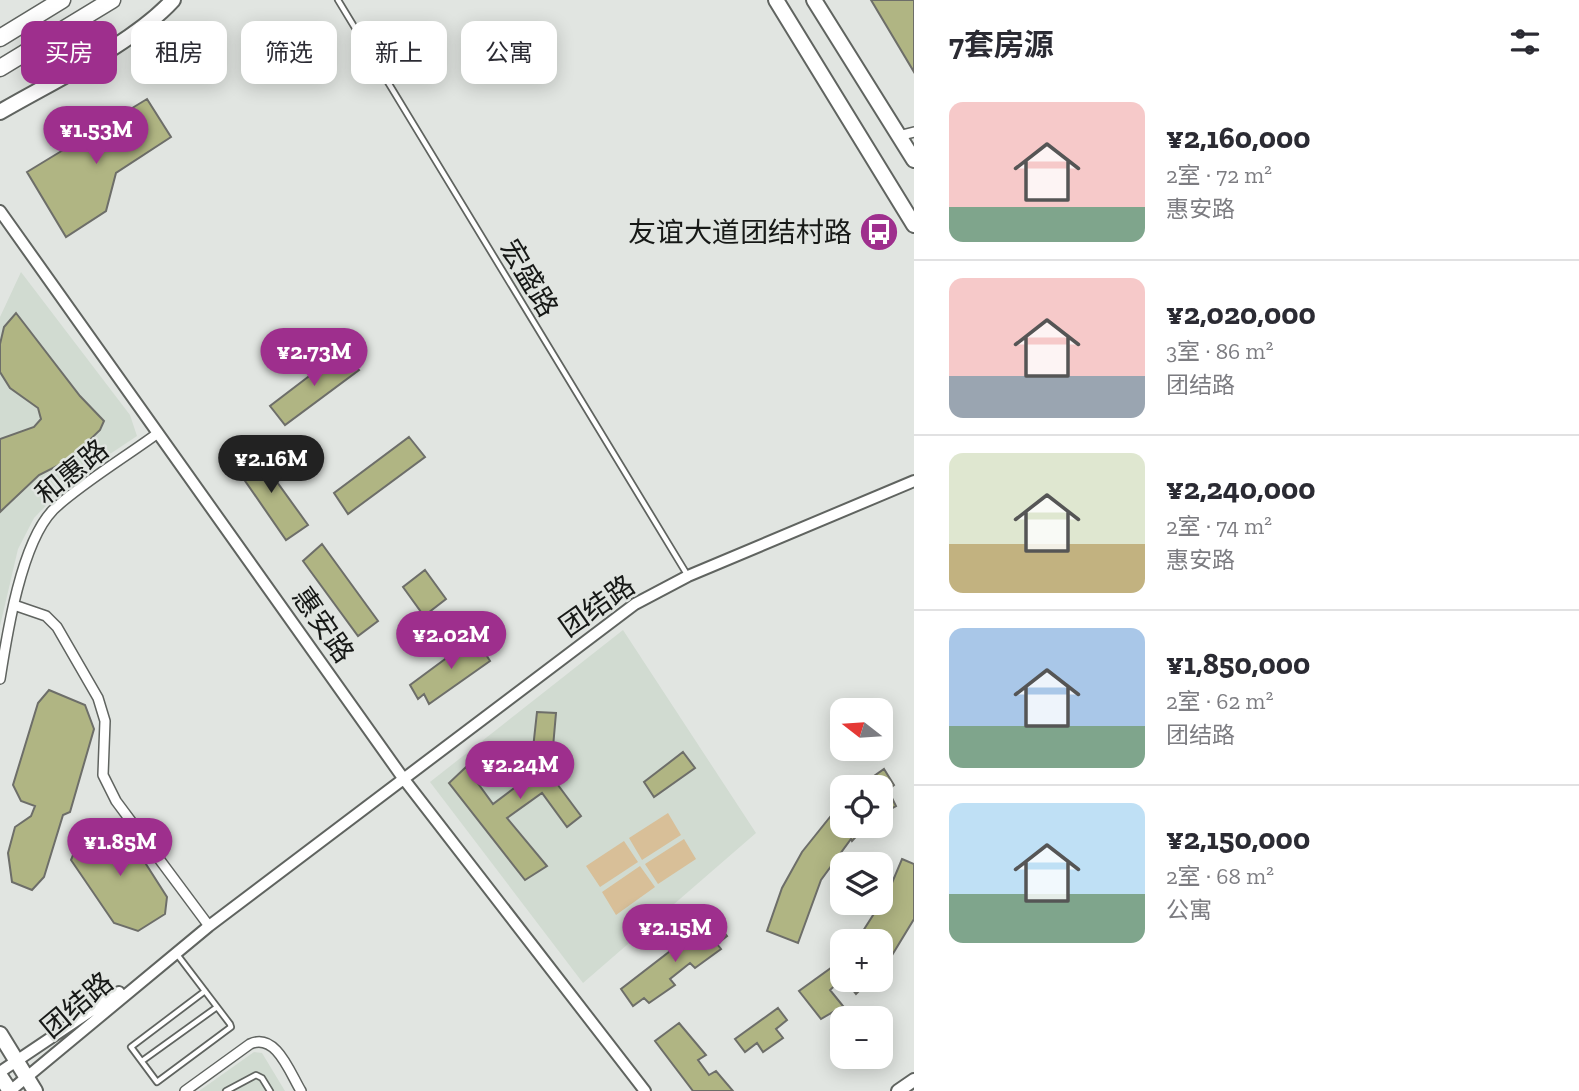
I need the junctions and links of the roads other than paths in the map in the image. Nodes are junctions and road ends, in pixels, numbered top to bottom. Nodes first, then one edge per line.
1 (62, 0) edge
2 (112, 0) edge
3 (120, 0) edge
4 (173, 0) edge
5 (338, 0) edge
6 (776, 0) edge
7 (784, 0) edge
8 (814, 0) edge
9 (825, 0) edge
10 (94, 12) junction
11 (0, 38) edge
12 (0, 68) edge
13 (0, 112) edge
14 (908, 134) edge
15 (914, 159) edge
16 (898, 197) junction
17 (0, 211) edge
18 (914, 225) edge
19 (158, 433) junction
20 (914, 481) edge
21 (688, 576) junction
22 (14, 605) junction
23 (0, 679) edge
24 (404, 778) junction
25 (209, 926) junction
26 (174, 954) junction
27 (205, 991) junction
28 (217, 1007) junction
29 (0, 1034) edge
30 (142, 1061) junction
31 (17, 1062) junction
32 (0, 1074) edge
33 (27, 1078) junction
34 (914, 1080) edge
35 (191, 1088) edge
36 (10, 1091) edge
37 (34, 1091) edge
38 (203, 1091) edge
39 (226, 1091) edge
40 (270, 1091) edge
41 (301, 1091) edge
42 (645, 1091) edge
43 (898, 1091) edge

1 - 11 highway
2 - 10 highway
3 - 10 highway
4 - 13 main road
5 - 21 lane, 宏盛路
6 - 16 main road
7 - 16 main road
8 - 15 main road
9 - 14 main road
10 - 12 highway
14 - 15 main road
16 - 18 main road
17 - 19 street, 惠安路
19 - 22 street, 和惠路
19 - 24 street, 惠安路
20 - 21 street, 团结路
21 - 24 street, 团结路
22 - 23 street, 和惠路
22 - 25 street
24 - 25 street, 团结路
24 - 42 street, 惠安路
25 - 26 street, 团结路
26 - 27 lane
26 - 31 street, 团结路
26 - 33 street, 团结路
27 - 28 lane
27 - 30 lane
28 - 30 lane
28 - 30 lane
29 - 31 main road
31 - 32 street, 团结路
31 - 33 main road
32 - 36 main road
33 - 36 street, 团结路
33 - 37 main road
34 - 43 main road
35 - 38 lane
35 - 41 street
39 - 40 lane

